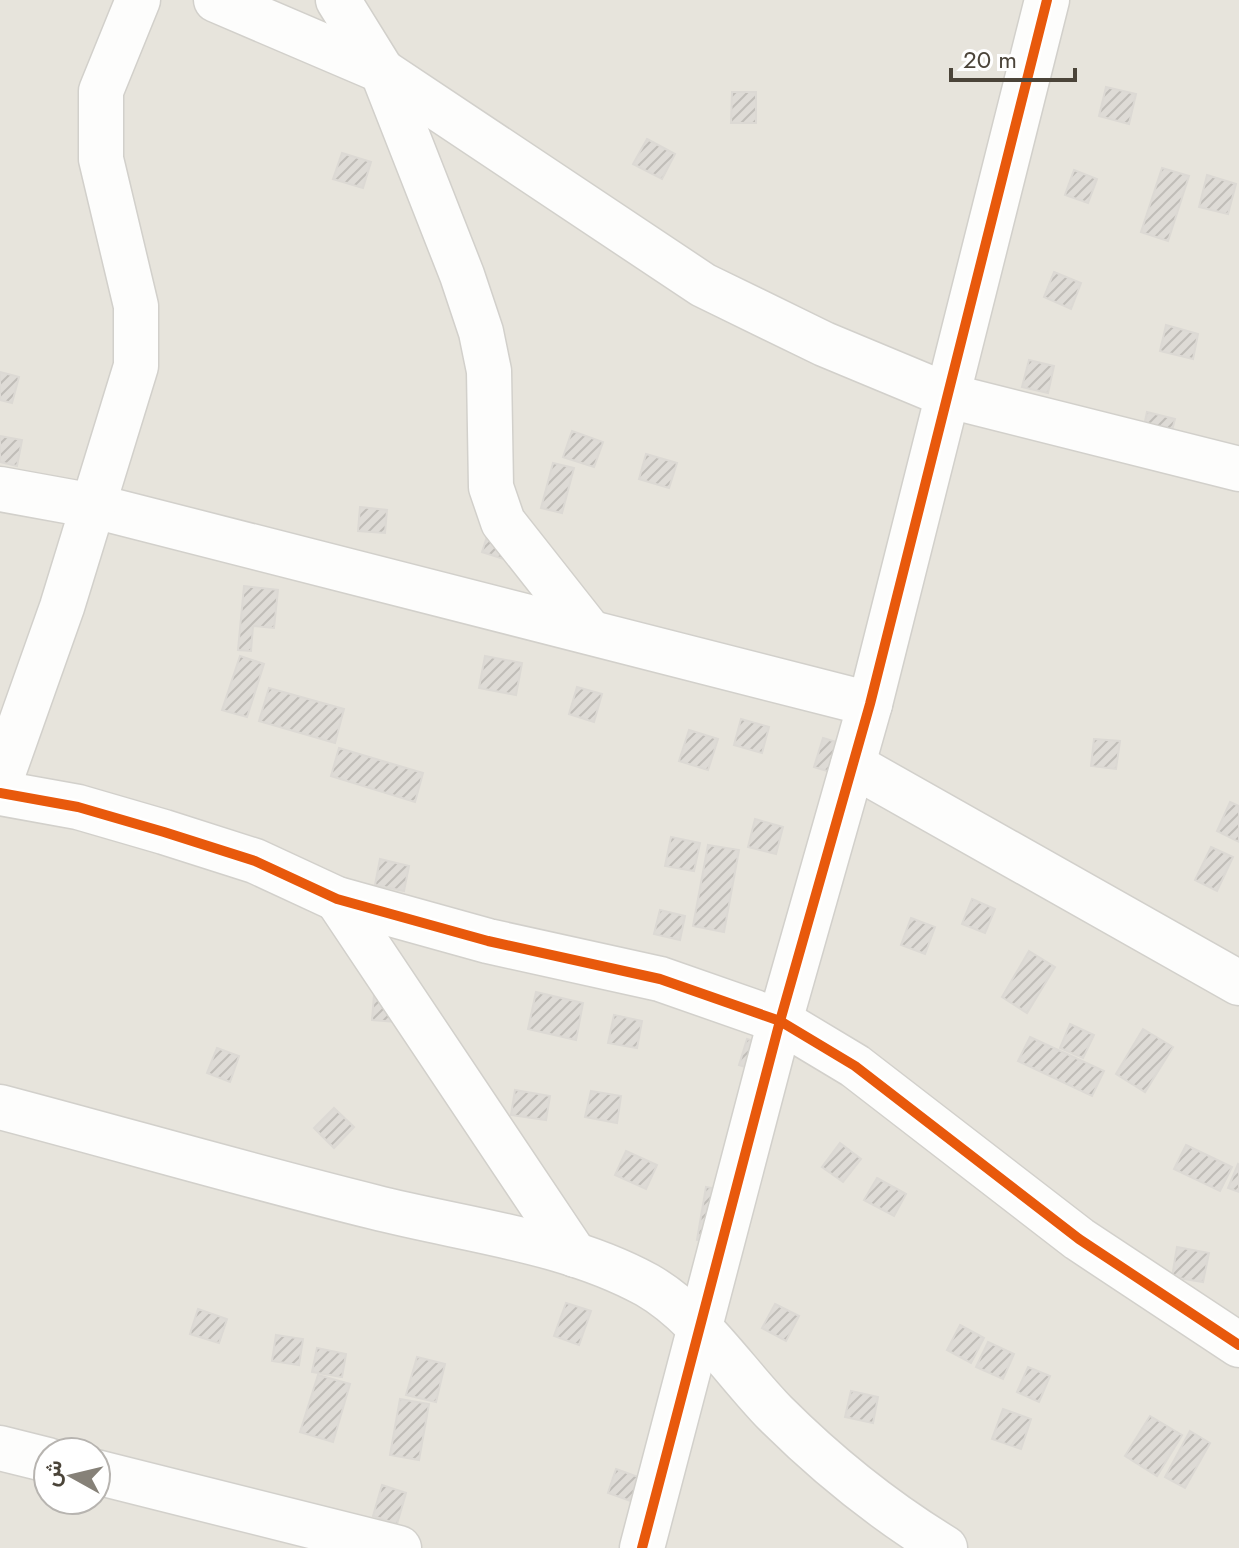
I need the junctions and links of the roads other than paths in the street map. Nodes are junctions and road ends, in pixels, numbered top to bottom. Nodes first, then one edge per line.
1 (138, 0) edge
2 (216, 0) edge
3 (338, 0) edge
4 (1047, 0) edge
5 (382, 71) junction
6 (949, 396) junction
7 (1239, 469) edge
8 (0, 489) edge
9 (94, 506) junction
10 (589, 631) junction
11 (870, 704) junction
12 (853, 765) junction
13 (0, 782) edge
14 (0, 793) edge
15 (337, 899) junction
16 (1239, 983) edge
17 (780, 1021) junction
18 (0, 1107) edge
19 (575, 1255) junction
20 (699, 1329) junction
21 (1238, 1343) edge
22 (0, 1448) edge
23 (32, 1456) edge
24 (112, 1476) edge
25 (399, 1548) edge
26 (642, 1548) edge
27 (945, 1548) edge

1 - 9 street
2 - 5 street
3 - 5 street
4 - 6 street
5 - 6 street
5 - 10 street
6 - 7 street
6 - 11 street
8 - 9 street
9 - 10 street
9 - 13 street
10 - 11 street
11 - 12 street
12 - 16 street
12 - 17 street
14 - 15 street
15 - 17 street
15 - 19 street
17 - 20 street
17 - 21 street
18 - 19 street
19 - 20 street
20 - 26 street
20 - 27 street
22 - 23 street
24 - 25 street

